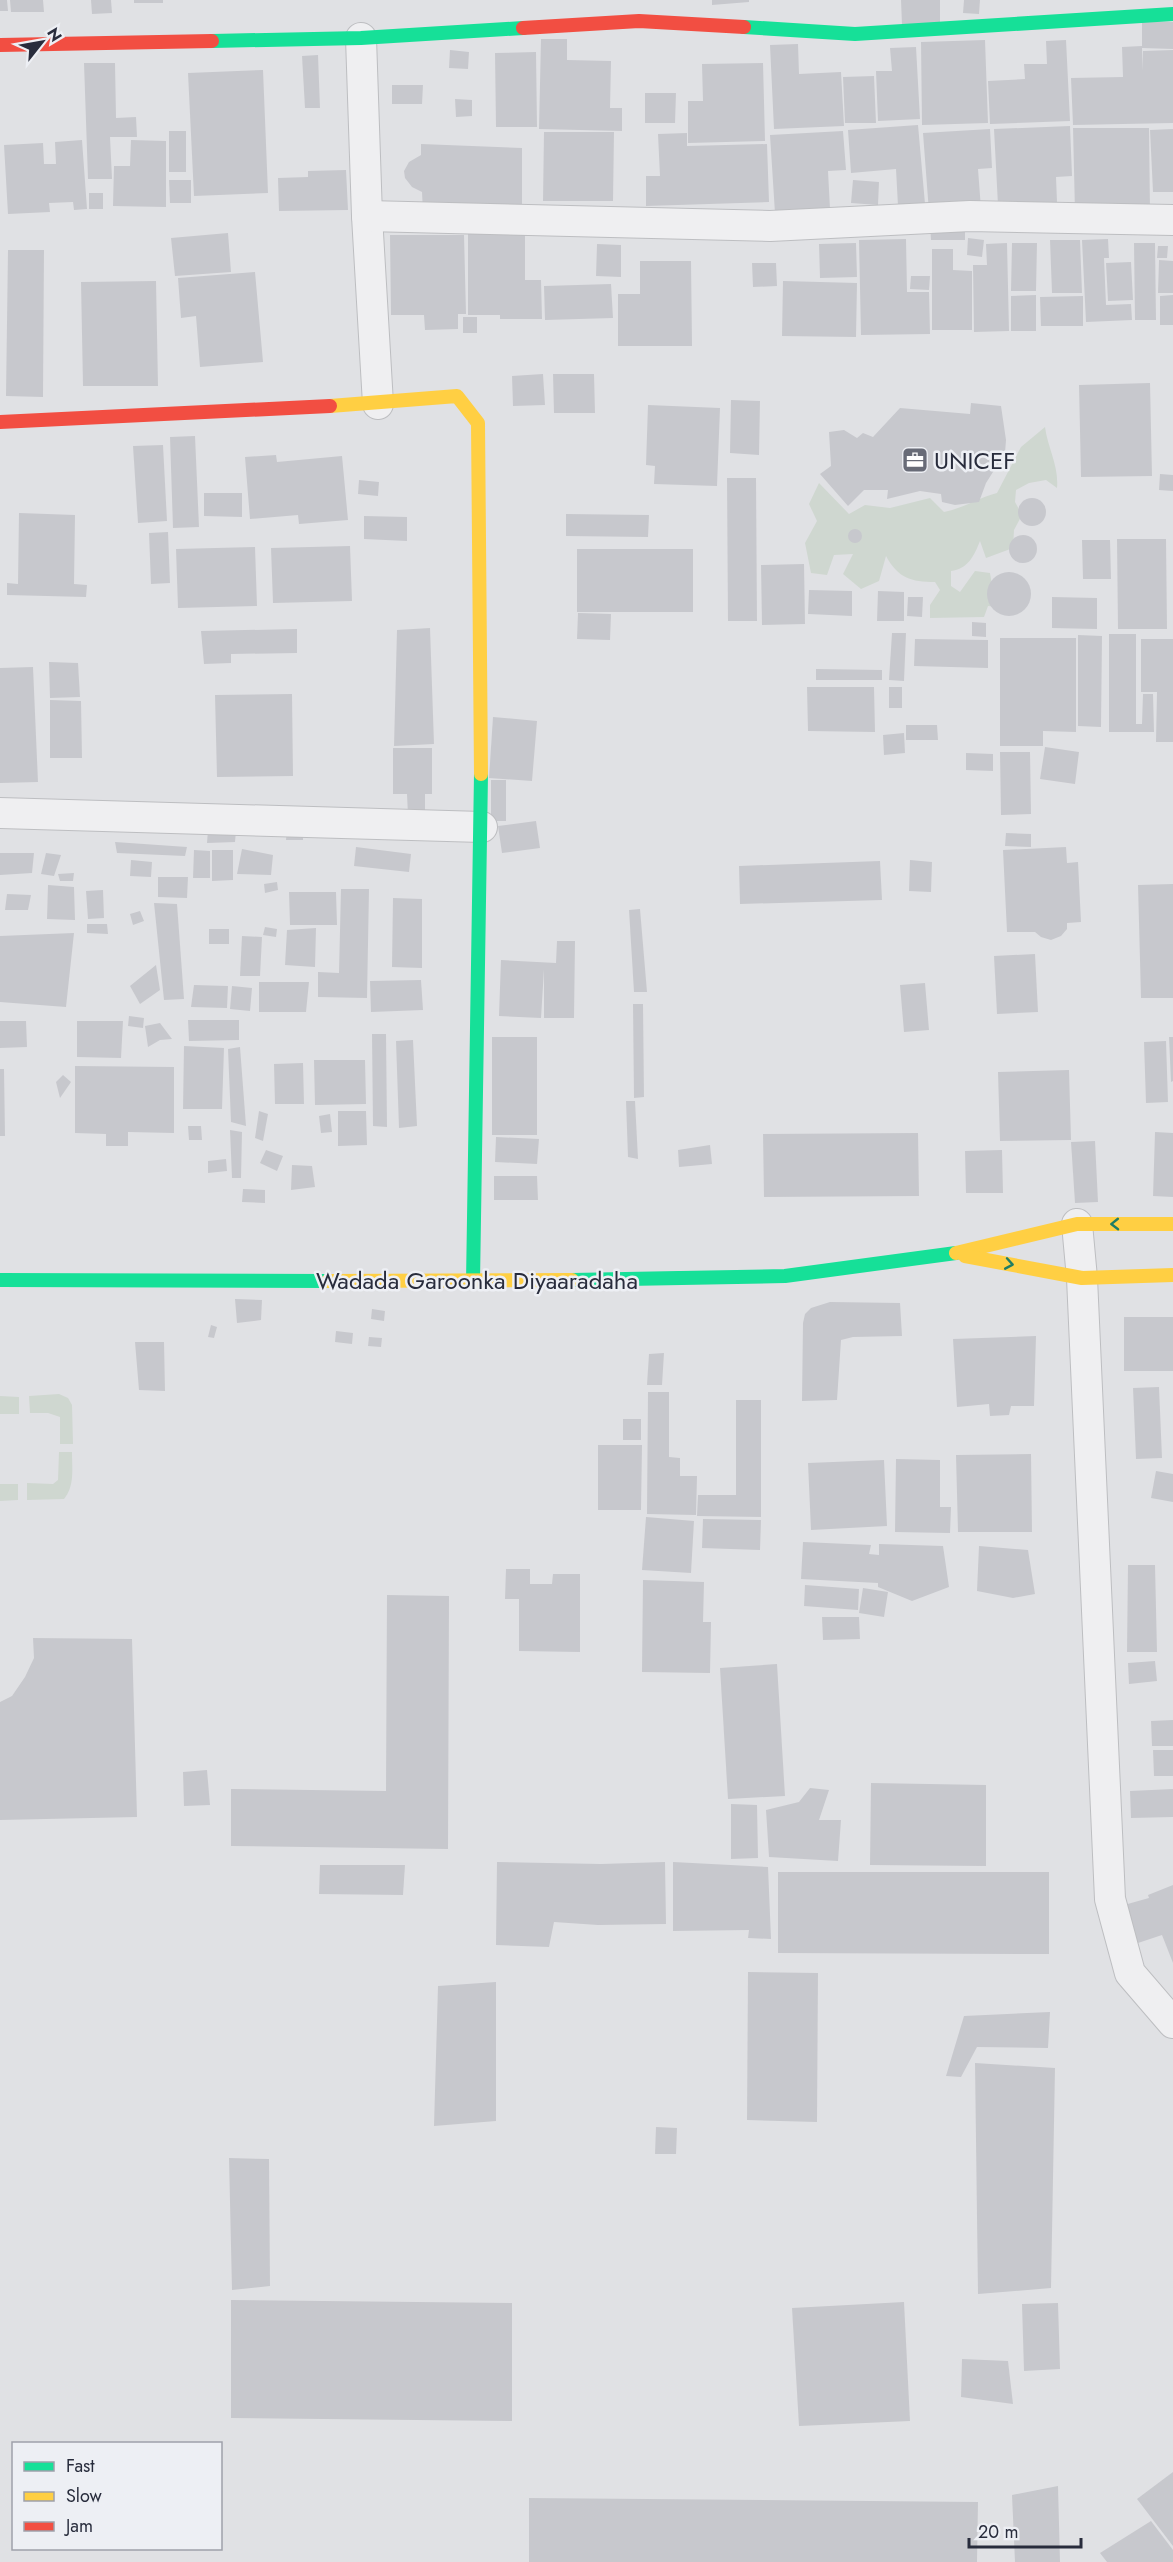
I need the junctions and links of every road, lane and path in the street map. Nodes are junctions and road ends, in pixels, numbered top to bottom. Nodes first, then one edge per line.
1 (638, 11) edge
2 (1173, 14) edge
3 (361, 38) junction
4 (0, 45) edge
5 (367, 216) junction
6 (1173, 220) edge
7 (378, 404) junction
8 (0, 422) edge
9 (0, 813) edge
10 (482, 827) junction
11 (1077, 1224) junction
12 (1173, 1224) edge
13 (952, 1254) junction
14 (1173, 1275) edge
15 (1082, 1278) junction
16 (0, 1280) edge
17 (473, 1282) junction
18 (1173, 2023) edge

1 - 2 street
1 - 3 street
3 - 4 street
3 - 5 street
5 - 6 street
5 - 7 street
7 - 8 street
7 - 10 street
9 - 10 street
10 - 17 street
12 -> 11 street, Wadada Garoonka Diyaaradaha
11 - 13 street, Wadada Garoonka Diyaaradaha
11 - 15 street
13 -> 15 street, Wadada Garoonka Diyaaradaha
13 - 17 street, Wadada Garoonka Diyaaradaha
14 - 15 street, Wadada Garoonka Diyaaradaha
15 - 18 street
16 - 17 street, Wadada Garoonka Diyaaradaha

